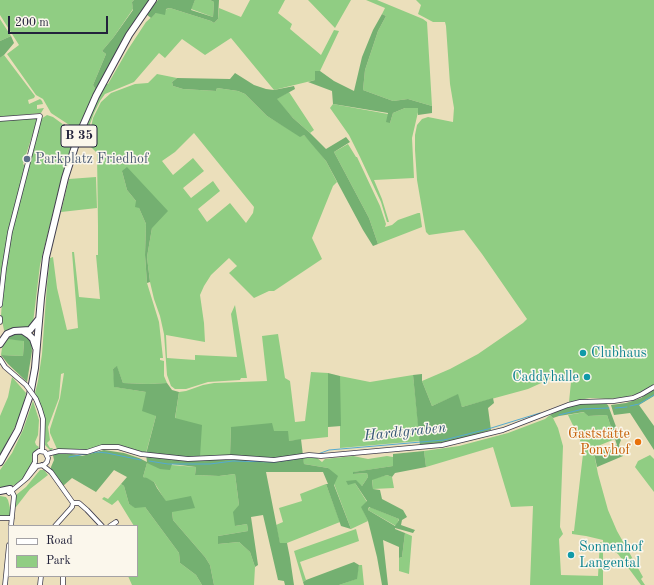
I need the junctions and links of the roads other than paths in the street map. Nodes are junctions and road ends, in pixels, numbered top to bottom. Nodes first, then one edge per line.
1 (153, 0) edge
2 (0, 119) edge
3 (0, 306) edge
4 (39, 317) junction
5 (0, 318) edge
6 (0, 322) edge
7 (23, 331) junction
8 (0, 344) edge
9 (37, 349) junction
10 (0, 359) edge
11 (654, 387) edge
12 (42, 451) junction
13 (49, 457) junction
14 (0, 462) edge
15 (39, 464) junction
16 (50, 472) junction
17 (11, 490) junction
18 (0, 491) edge
19 (0, 495) edge
20 (73, 503) junction
21 (0, 518) edge
22 (12, 518) junction
23 (116, 522) dead end
24 (11, 525) edge
25 (56, 525) edge
26 (101, 525) edge
27 (112, 525) edge
28 (8, 555) edge
29 (5, 585) edge

1 - 4 main road, B 35
2 - 3 street
4 - 7 main road
4 - 9 main road, B 35
5 - 6 street
7 - 8 main road
7 - 9 main road
9 - 14 main road, B 35
10 - 12 street, bridge
11 - 13 street
12 - 13 street
12 - 15 street
13 - 15 street
13 - 16 street
15 - 16 street
15 - 17 street
16 - 20 street
17 - 18 main road
17 - 19 main road
17 - 22 street
20 - 25 street
20 - 26 street
21 - 22 street
22 - 24 street
23 - 27 street
28 - 29 street

